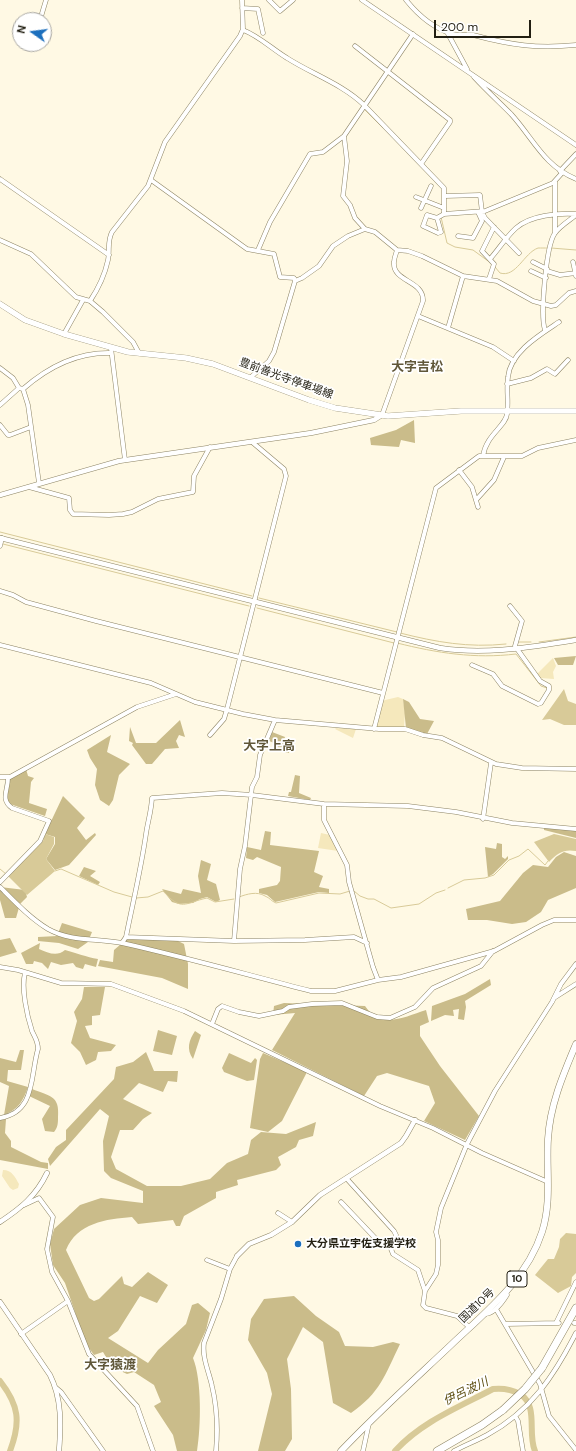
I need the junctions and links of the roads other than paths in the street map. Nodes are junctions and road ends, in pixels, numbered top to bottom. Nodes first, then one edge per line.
1 (46, 0) edge
2 (242, 0) edge
3 (269, 0) edge
4 (293, 0) edge
5 (362, 0) edge
6 (406, 0) edge
7 (242, 8) junction
8 (42, 12) edge
9 (242, 30) junction
10 (447, 32) junction
11 (263, 34) dead end
12 (413, 34) junction
13 (576, 45) edge
14 (355, 46) dead end
15 (387, 72) junction
16 (470, 73) junction
17 (364, 104) junction
18 (344, 136) junction
19 (576, 145) edge
20 (576, 154) edge
21 (421, 164) junction
22 (561, 172) junction
23 (0, 179) edge
24 (576, 179) edge
25 (151, 180) junction
26 (555, 182) junction
27 (431, 186) dead end
28 (445, 196) junction
29 (416, 197) dead end
30 (424, 201) junction
31 (421, 208) dead end
32 (444, 208) junction
33 (480, 212) junction
34 (556, 213) junction
35 (444, 214) junction
36 (576, 214) edge
37 (437, 218) junction
38 (494, 227) junction
39 (365, 229) junction
40 (555, 233) junction
41 (458, 236) dead end
42 (507, 238) junction
43 (0, 240) edge
44 (258, 250) junction
45 (397, 250) junction
46 (520, 253) dead end
47 (109, 255) junction
48 (490, 259) junction
49 (533, 262) dead end
50 (573, 262) dead end
51 (539, 265) junction
52 (547, 270) junction
53 (576, 274) edge
54 (463, 276) junction
55 (546, 278) junction
56 (489, 279) junction
57 (295, 281) junction
58 (576, 292) edge
59 (83, 300) junction
60 (90, 301) junction
61 (544, 303) junction
62 (0, 304) edge
63 (418, 316) junction
64 (559, 322) dead end
65 (448, 328) junction
66 (545, 330) junction
67 (64, 334) junction
68 (111, 350) junction
69 (139, 353) junction
70 (568, 360) dead end
71 (514, 361) junction
72 (0, 368) edge
73 (250, 377) junction
74 (507, 384) junction
75 (21, 388) junction
76 (0, 405) edge
77 (507, 410) junction
78 (576, 411) edge
79 (382, 415) junction
80 (0, 425) edge
81 (31, 426) junction
82 (576, 440) edge
83 (252, 442) junction
84 (210, 447) junction
85 (483, 456) junction
86 (504, 456) junction
87 (125, 460) junction
88 (459, 470) junction
89 (39, 483) junction
90 (27, 487) junction
91 (0, 495) edge
92 (476, 500) junction
93 (478, 507) dead end
94 (1, 542) edge
95 (1, 592) edge
96 (254, 602) junction
97 (510, 606) dead end
98 (397, 638) junction
99 (576, 640) edge
100 (0, 644) edge
101 (516, 649) junction
102 (240, 657) junction
103 (472, 665) dead end
104 (383, 693) junction
105 (177, 694) junction
106 (227, 709) junction
107 (275, 720) junction
108 (374, 729) junction
109 (210, 735) dead end
110 (490, 763) junction
111 (576, 769) edge
112 (0, 777) edge
113 (8, 778) junction
114 (252, 795) junction
115 (324, 804) junction
116 (483, 819) junction
117 (576, 829) edge
118 (0, 882) edge
119 (0, 887) edge
120 (576, 920) edge
121 (126, 937) junction
122 (234, 940) junction
123 (122, 943) junction
124 (367, 943) junction
125 (494, 950) junction
126 (576, 964) edge
127 (0, 968) edge
128 (25, 973) junction
129 (378, 980) junction
130 (576, 984) edge
131 (554, 999) junction
132 (212, 1024) junction
133 (576, 1044) edge
134 (0, 1118) edge
135 (415, 1120) junction
136 (467, 1144) junction
137 (48, 1173) dead end
138 (347, 1179) junction
139 (549, 1182) junction
140 (341, 1202) dead end
141 (24, 1205) junction
142 (278, 1213) dead end
143 (0, 1222) edge
144 (292, 1222) junction
145 (394, 1242) junction
146 (237, 1256) joint
147 (207, 1260) dead end
148 (230, 1269) junction
149 (576, 1282) edge
150 (425, 1291) junction
151 (506, 1292) junction
152 (68, 1301) junction
153 (0, 1302) edge
154 (576, 1308) edge
155 (496, 1309) junction
156 (484, 1314) junction
157 (506, 1324) junction
158 (469, 1327) junction
159 (576, 1333) edge
160 (21, 1334) junction
161 (55, 1387) junction
162 (540, 1392) junction
163 (515, 1415) junction
164 (369, 1423) junction
165 (472, 1431) junction
166 (576, 1450) edge
167 (59, 1451) edge
168 (103, 1451) edge
169 (153, 1451) edge
170 (216, 1451) edge
171 (341, 1451) edge
172 (363, 1451) edge
173 (433, 1451) edge
174 (437, 1451) edge
175 (454, 1451) edge
176 (523, 1451) edge

1 - 8 street
2 - 7 street
3 - 4 street
5 - 12 street
6 - 10 street
7 - 9 street
7 - 11 street
9 - 17 street
9 - 25 street
10 - 13 street
10 - 16 street
12 - 15 street
12 - 16 street
14 - 15 street
15 - 17 street
15 - 21 street
16 - 19 street
16 - 22 street
17 - 18 street
17 - 21 street
18 - 39 street
18 - 44 street
20 - 22 street
21 - 28 street
22 - 24 street
22 - 26 street
23 - 47 street
25 - 44 street
25 - 47 street
26 - 33 street
26 - 34 street
27 - 30 street
28 - 32 street
28 - 33 street
29 - 30 street
30 - 31 street
30 - 32 street
32 - 35 street
33 - 35 street
33 - 38 street
33 - 41 street
34 - 36 street
34 - 40 street
34 - 42 street
35 - 37 street
36 - 40 street
37 - 37 street
38 - 42 street
38 - 48 street
39 - 45 street
39 - 57 street
40 - 52 street
42 - 46 street
42 - 48 street
43 - 59 street
44 - 57 street
45 - 54 street
45 - 63 street
47 - 60 street
48 - 56 street
49 - 51 street
50 - 53 street
51 - 52 street
51 - 55 street
52 - 53 street
52 - 55 street
54 - 56 street
54 - 65 street
55 - 61 street
56 - 61 street
57 - 73 street
58 - 61 street
59 - 60 street
59 - 67 street
60 - 69 street
61 - 66 street
62 - 67 main road, 豊前善光寺停車場線
63 - 65 street
63 - 79 street
64 - 66 street
65 - 71 street
66 - 71 street
67 - 68 main road, 豊前善光寺停車場線
68 - 69 main road, 豊前善光寺停車場線
68 - 75 street
68 - 87 street
69 - 73 main road, 豊前善光寺停車場線
70 - 74 street
71 - 74 street
72 - 75 street
73 - 79 main road, 豊前善光寺停車場線
74 - 77 street
75 - 76 street
75 - 81 street
77 - 78 main road, 豊前善光寺停車場線
77 - 79 main road, 豊前善光寺停車場線
77 - 85 street
79 - 83 street
80 - 81 street
81 - 89 street
82 - 86 street
83 - 84 street
83 - 96 street
84 - 87 street
84 - 90 street
85 - 86 street
85 - 88 street
86 - 92 street
87 - 89 street
88 - 92 street
88 - 98 street
89 - 90 street
90 - 91 street
92 - 93 street
94 - 96 street
95 - 102 street
96 - 98 street
96 - 102 street
97 - 101 street
98 - 101 street
98 - 104 street
99 - 101 street
100 - 105 street
101 - 103 street
102 - 104 street
102 - 106 street
104 - 108 street
105 - 106 street
105 - 113 street
106 - 107 street
106 - 109 street
107 - 108 street
107 - 114 street
108 - 110 street
110 - 111 street
110 - 116 street
112 - 113 street
113 - 118 street
114 - 115 street
114 - 121 street
114 - 122 street
115 - 116 street
115 - 124 street
116 - 117 street
119 - 123 street
120 - 125 street
121 - 122 street
121 - 123 street
122 - 124 street
123 - 129 street
124 - 129 street
125 - 129 street
125 - 132 street
126 - 131 street
127 - 128 street
128 - 132 street
128 - 134 street
130 - 131 street
131 - 136 street
132 - 135 street
133 - 139 highway, 国道10号 / 10
135 - 136 street
135 - 138 street
136 - 139 street
136 - 150 street
137 - 141 street
138 - 144 street
138 - 145 street
139 - 151 highway, 国道10号 / 10
140 - 145 street
141 - 143 street
141 - 152 street
142 - 144 street
144 - 146 street
145 - 150 street
146 - 148 street
147 - 148 street
148 - 170 street
149 - 157 street
150 - 158 street
151 - 155 street
151 - 156 highway, 国道10号 / 10
152 - 160 street
152 - 169 street
153 - 160 street
154 - 165 highway, bridge
155 - 156 street
155 - 157 street
156 - 158 highway, 国道10号 / 10
157 - 162 street
158 - 164 highway, 国道10号 / 10
159 - 162 street
160 - 161 street
161 - 167 street
161 - 168 street
162 - 163 street
162 - 166 street
163 - 175 street
163 - 176 street
164 - 171 highway, 国道10号 / 10
164 - 172 street
165 - 173 highway
165 - 174 highway

